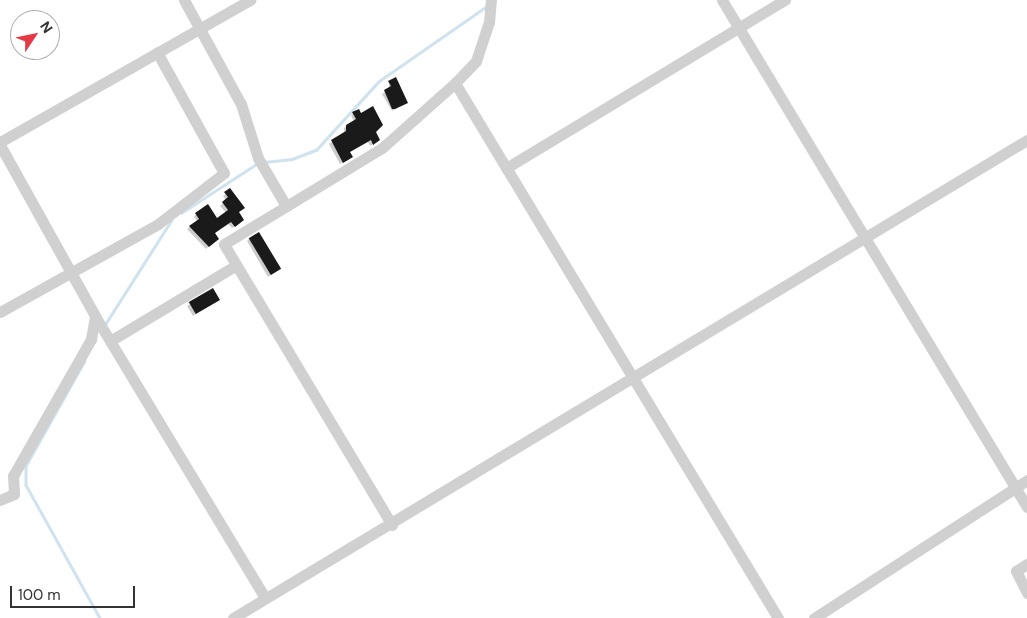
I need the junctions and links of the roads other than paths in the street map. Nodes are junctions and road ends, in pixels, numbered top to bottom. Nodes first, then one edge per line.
1 (184, 0) edge
2 (250, 0) edge
3 (492, 0) edge
4 (722, 0) edge
5 (785, 0) edge
6 (739, 28) junction
7 (200, 29) junction
8 (158, 52) junction
9 (455, 82) junction
10 (1027, 140) edge
11 (0, 144) edge
12 (506, 168) junction
13 (286, 206) junction
14 (865, 238) junction
15 (235, 266) junction
16 (72, 272) junction
17 (0, 312) edge
18 (95, 316) junction
19 (105, 334) junction
20 (632, 378) junction
21 (1027, 480) edge
22 (1016, 488) junction
23 (0, 500) edge
24 (1027, 507) edge
25 (392, 525) junction
26 (1027, 564) edge
27 (1027, 593) edge
28 (265, 598) junction
29 (233, 618) edge
30 (778, 618) edge
31 (814, 618) edge

1 - 7 street
2 - 7 street
3 - 9 street
4 - 6 street
5 - 6 street
6 - 12 street
6 - 14 street
7 - 8 street
7 - 13 street
8 - 11 street
8 - 16 street
9 - 12 street
9 - 13 street
10 - 14 street
11 - 16 street
12 - 20 street
13 - 15 street
14 - 20 street
14 - 22 street
15 - 19 street
15 - 25 street
16 - 17 street
16 - 18 street
18 - 19 street
18 - 23 street
19 - 28 street
20 - 25 street
20 - 30 street
21 - 22 street
22 - 24 street
22 - 31 street
25 - 28 street
26 - 27 street
28 - 29 street

